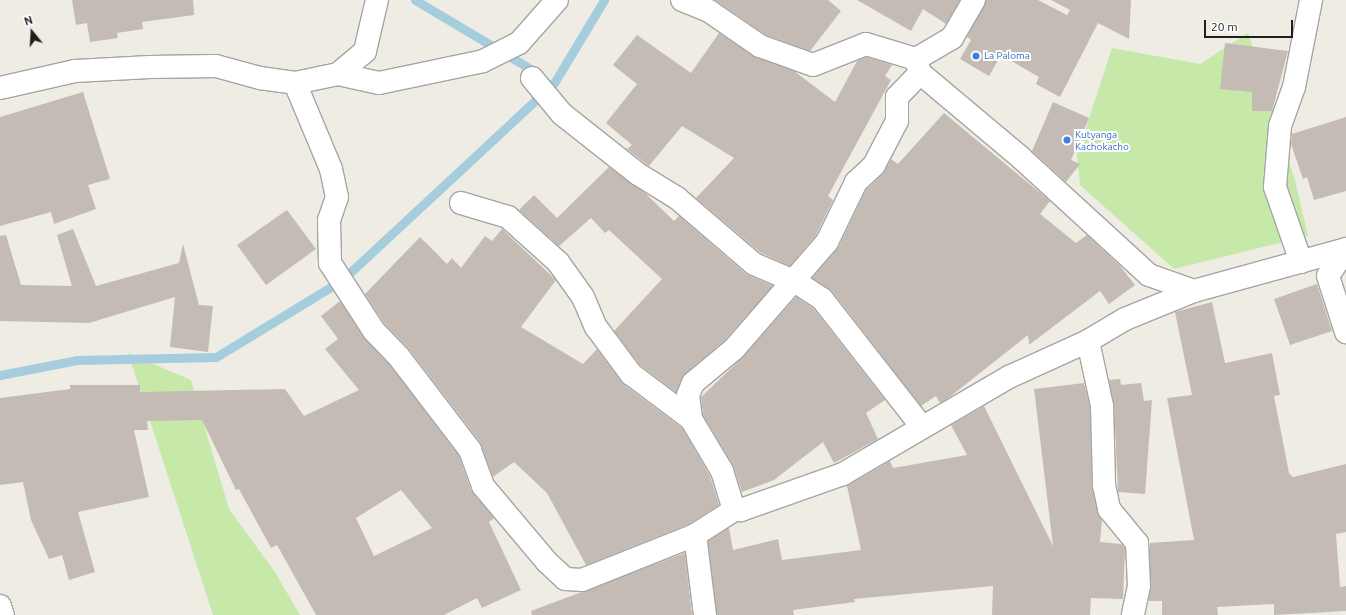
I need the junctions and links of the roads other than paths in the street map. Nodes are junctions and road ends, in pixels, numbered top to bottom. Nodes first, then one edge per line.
1 (377, 0) edge
2 (557, 0) edge
3 (682, 0) edge
4 (974, 0) edge
5 (1311, 0) edge
6 (918, 66) junction
7 (338, 74) junction
8 (532, 78) dead end
9 (295, 83) junction
10 (0, 88) edge
11 (461, 203) dead end
12 (1301, 262) junction
13 (796, 282) junction
14 (1194, 291) junction
15 (1346, 332) edge
16 (1088, 341) junction
17 (691, 419) junction
18 (922, 427) junction
19 (734, 510) junction
20 (695, 535) junction
21 (0, 606) edge
22 (3, 615) edge
23 (705, 615) edge
24 (1133, 615) edge

1 - 7 street
2 - 7 street
3 - 6 street
4 - 6 street
5 - 12 street
6 - 13 street
6 - 14 street
7 - 9 street
8 - 13 street
9 - 10 street
9 - 20 street
11 - 17 street
12 - 14 street
12 - 15 street
13 - 17 street
13 - 18 street
14 - 16 street
16 - 18 street
16 - 24 street
17 - 19 street
18 - 19 street
19 - 20 street
20 - 23 street
21 - 22 street

